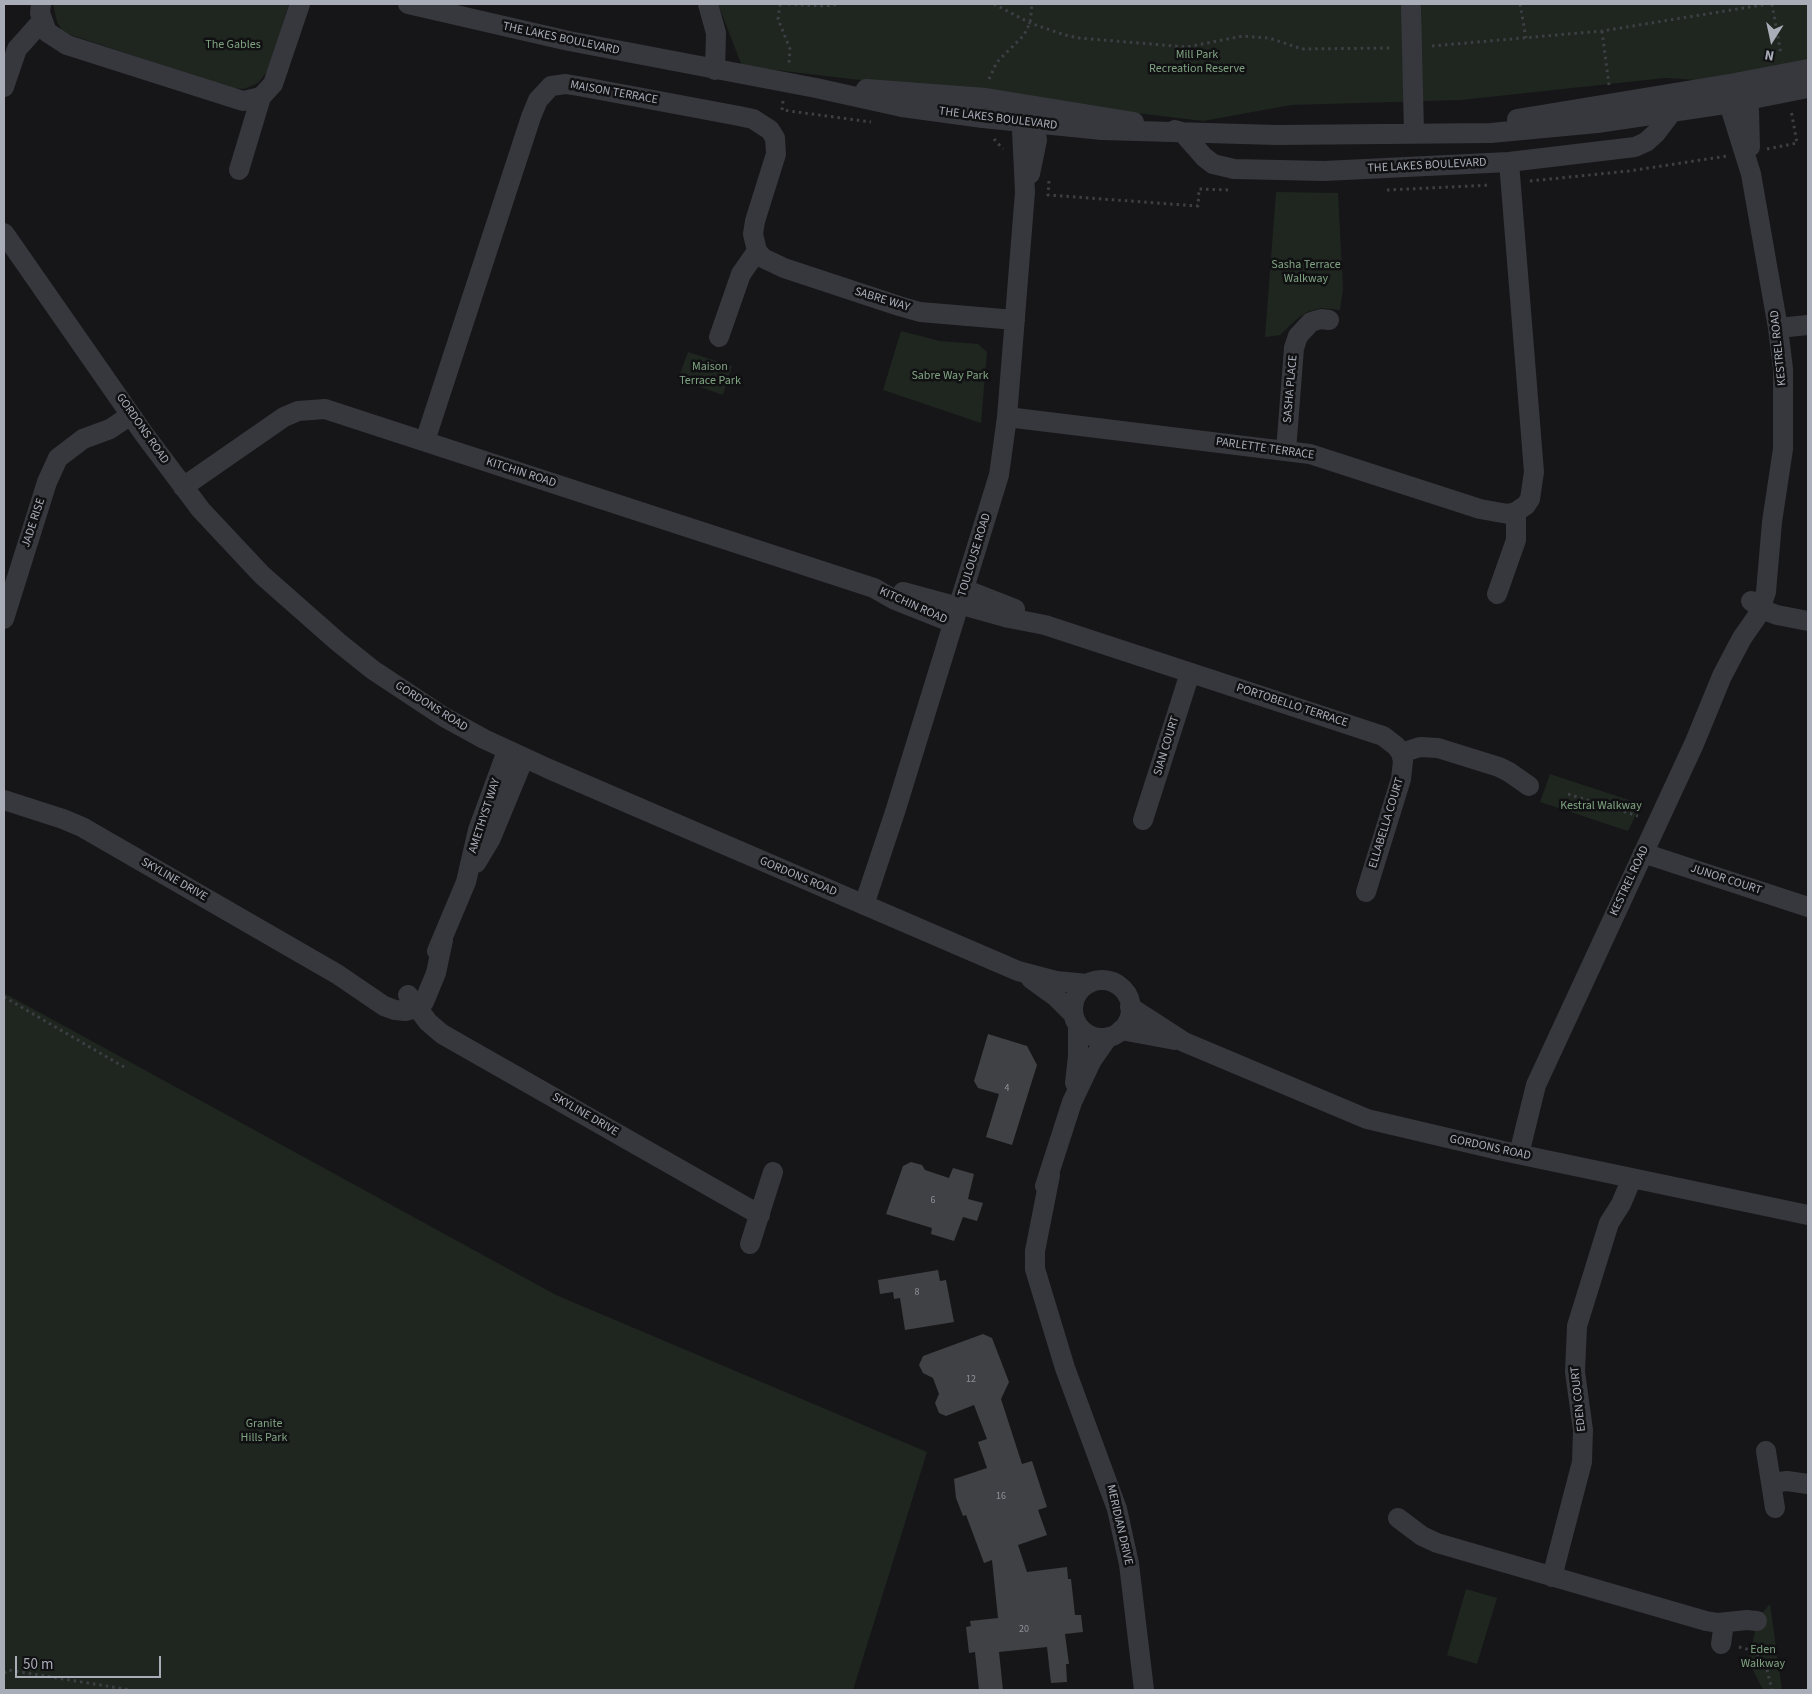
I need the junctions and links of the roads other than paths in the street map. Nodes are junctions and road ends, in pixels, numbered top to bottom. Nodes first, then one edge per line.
1 (300, 4) edge
2 (408, 4) edge
3 (708, 4) edge
4 (1410, 8) dead end
5 (42, 12) edge
6 (1808, 69) edge
7 (715, 70) junction
8 (4, 87) edge
9 (816, 88) junction
10 (1807, 89) edge
11 (1737, 96) junction
12 (261, 97) junction
13 (1673, 103) junction
14 (1030, 117) junction
15 (1182, 132) junction
16 (1421, 133) junction
17 (1509, 162) junction
18 (239, 170) dead end
19 (4, 233) edge
20 (757, 251) junction
21 (1015, 320) junction
22 (1329, 320) dead end
23 (1808, 325) edge
24 (1778, 328) junction
25 (719, 338) dead end
26 (128, 410) junction
27 (1007, 417) junction
28 (425, 441) junction
29 (1286, 451) junction
30 (183, 487) junction
31 (1516, 512) junction
32 (1496, 594) dead end
33 (1758, 603) junction
34 (959, 606) junction
35 (4, 619) edge
36 (1808, 620) edge
37 (1190, 673) junction
38 (1400, 753) junction
39 (516, 754) junction
40 (1529, 786) dead end
41 (4, 800) edge
42 (1143, 820) dead end
43 (1643, 853) junction
44 (1366, 892) dead end
45 (864, 905) junction
46 (1808, 907) edge
47 (1018, 971) junction
48 (1087, 984) junction
49 (412, 1002) junction
50 (1130, 1007) junction
51 (1076, 1020) junction
52 (1114, 1034) junction
53 (1184, 1042) junction
54 (1072, 1102) junction
55 (1511, 1153) junction
56 (773, 1172) dead end
57 (1623, 1176) junction
58 (760, 1215) junction
59 (1808, 1215) edge
60 (750, 1244) dead end
61 (1766, 1451) dead end
62 (1771, 1483) junction
63 (1808, 1484) edge
64 (1775, 1508) dead end
65 (1398, 1518) dead end
66 (1552, 1577) junction
67 (1757, 1621) dead end
68 (1724, 1623) junction
69 (1728, 1645) road end
70 (1144, 1690) edge

1 - 12 street
2 - 7 street, THE LAKES BOULEVARD
3 - 7 street
4 - 16 street
5 - 8 street
5 - 12 street
6 - 11 street, THE LAKES BOULEVARD
7 - 9 street, THE LAKES BOULEVARD
9 - 14 street, THE LAKES BOULEVARD
9 - 14 street, THE LAKES BOULEVARD
10 - 11 street, THE LAKES BOULEVARD
11 - 13 street, THE LAKES BOULEVARD
11 - 24 street, KESTREL ROAD
12 - 18 street
13 - 16 street, THE LAKES BOULEVARD
13 - 17 street, THE LAKES BOULEVARD
14 - 15 street, THE LAKES BOULEVARD
14 - 21 street, TOULOUSE ROAD
15 - 16 street, THE LAKES BOULEVARD
15 - 17 street, THE LAKES BOULEVARD
17 - 31 street
19 - 26 street, GORDONS ROAD
20 - 21 street, SABRE WAY
20 - 25 street
20 - 28 street, MAISON TERRACE
21 - 27 street, TOULOUSE ROAD
22 - 29 street, SASHA PLACE
23 - 24 street
24 - 33 street, KESTREL ROAD
26 - 30 street, GORDONS ROAD
26 - 35 street, JADE RISE
27 - 29 street, PARLETTE TERRACE
27 - 34 street, TOULOUSE ROAD
28 - 30 street, KITCHIN ROAD
28 - 34 street, KITCHIN ROAD
29 - 31 street, PARLETTE TERRACE
30 - 39 street, GORDONS ROAD
31 - 32 street
33 - 36 street
33 - 43 street, KESTREL ROAD
34 - 37 street, PORTOBELLO TERRACE
34 - 45 street, TOULOUSE ROAD
37 - 38 street, PORTOBELLO TERRACE
37 - 42 street, SIAN COURT
38 - 40 street
38 - 44 street, ELLABELLA COURT
39 - 45 street, GORDONS ROAD
39 - 49 street, AMETHYST WAY
41 - 49 street, SKYLINE DRIVE
43 - 46 street, JUNOR COURT
43 - 55 street, KESTREL ROAD
45 - 47 street, GORDONS ROAD
47 - 48 street, GORDONS ROAD
47 - 51 street, GORDONS ROAD
48 - 50 street
48 - 51 street
49 - 58 street, SKYLINE DRIVE
50 - 52 street
50 - 53 street, GORDONS ROAD
51 - 52 street
51 - 54 street, MERIDIAN DRIVE
52 - 53 street, GORDONS ROAD
52 - 54 street, MERIDIAN DRIVE
53 - 55 street, GORDONS ROAD
54 - 70 street, MERIDIAN DRIVE
55 - 57 street, GORDONS ROAD
56 - 58 street
57 - 59 street, GORDONS ROAD
57 - 66 street, EDEN COURT
58 - 60 street
61 - 62 street
62 - 63 street
62 - 64 street
65 - 66 street
66 - 68 street
67 - 68 street
68 - 69 street

